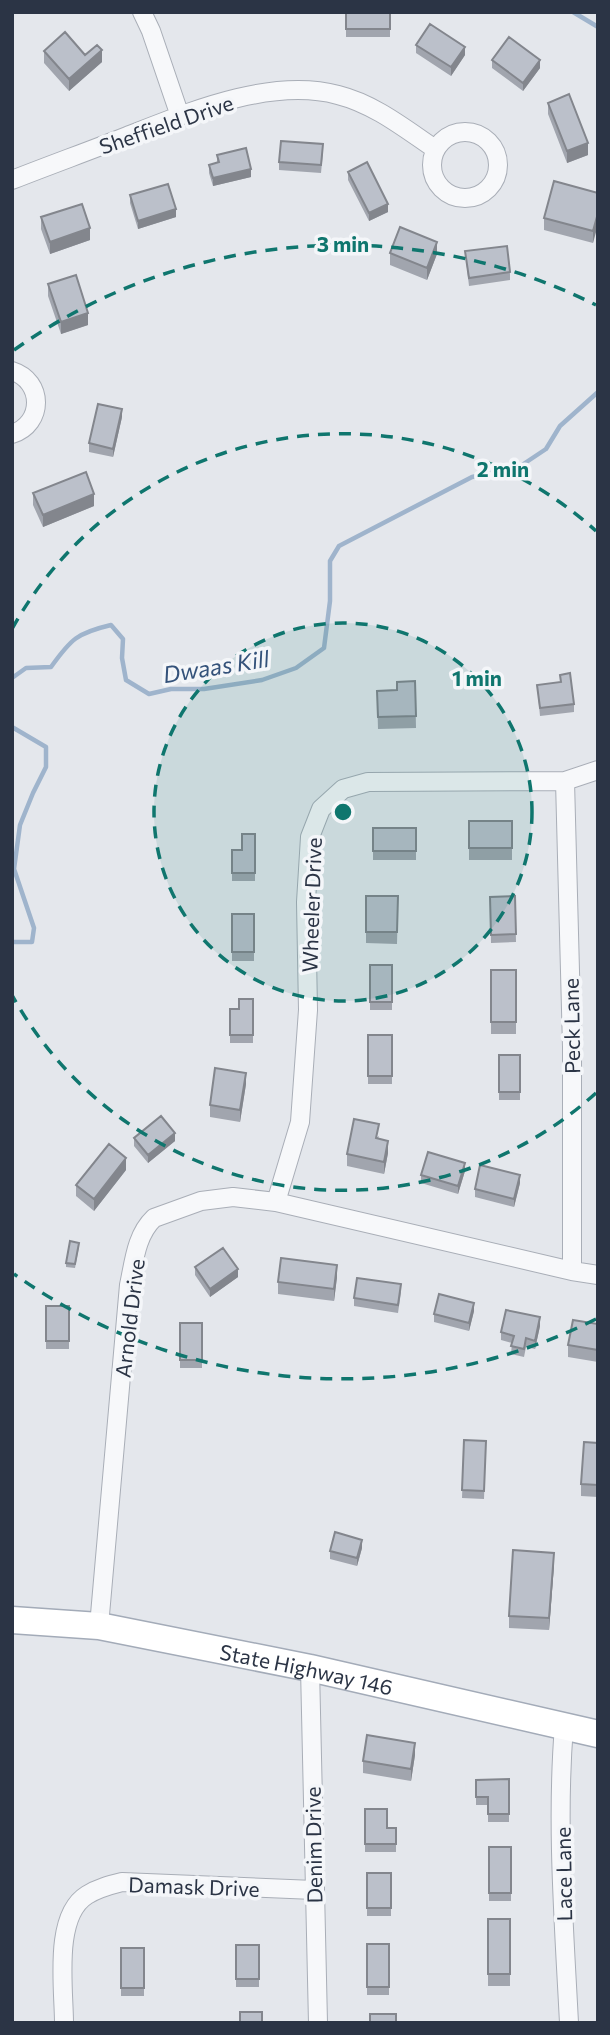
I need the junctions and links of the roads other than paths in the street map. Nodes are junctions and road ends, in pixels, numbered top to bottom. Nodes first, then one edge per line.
1 (142, 12) edge
2 (180, 116) junction
3 (435, 149) dead end
4 (12, 180) edge
5 (12, 371) edge
6 (12, 434) edge
7 (598, 770) edge
8 (565, 780) junction
9 (276, 1202) junction
10 (572, 1271) junction
11 (598, 1275) edge
12 (12, 1620) edge
13 (99, 1626) junction
14 (310, 1668) junction
15 (564, 1726) junction
16 (598, 1734) edge
17 (314, 1890) junction
18 (64, 2023) edge
19 (318, 2023) edge
20 (569, 2023) edge

1 - 2 street
2 - 3 street, Sheffield Drive
2 - 4 street, Sheffield Drive
5 - 6 street
7 - 8 street, Wheeler Drive
8 - 9 street, Wheeler Drive
8 - 10 street, Peck Lane
9 - 10 street, Arnold Drive
9 - 13 street, Arnold Drive
10 - 11 street, Arnold Drive
12 - 13 main road, State Highway 146
13 - 14 main road, State Highway 146
14 - 15 main road, State Highway 146
14 - 17 street, Denim Drive
15 - 16 main road, State Highway 146
15 - 20 street, Lace Lane
17 - 18 street, Damask Drive
17 - 19 street, Denim Drive

